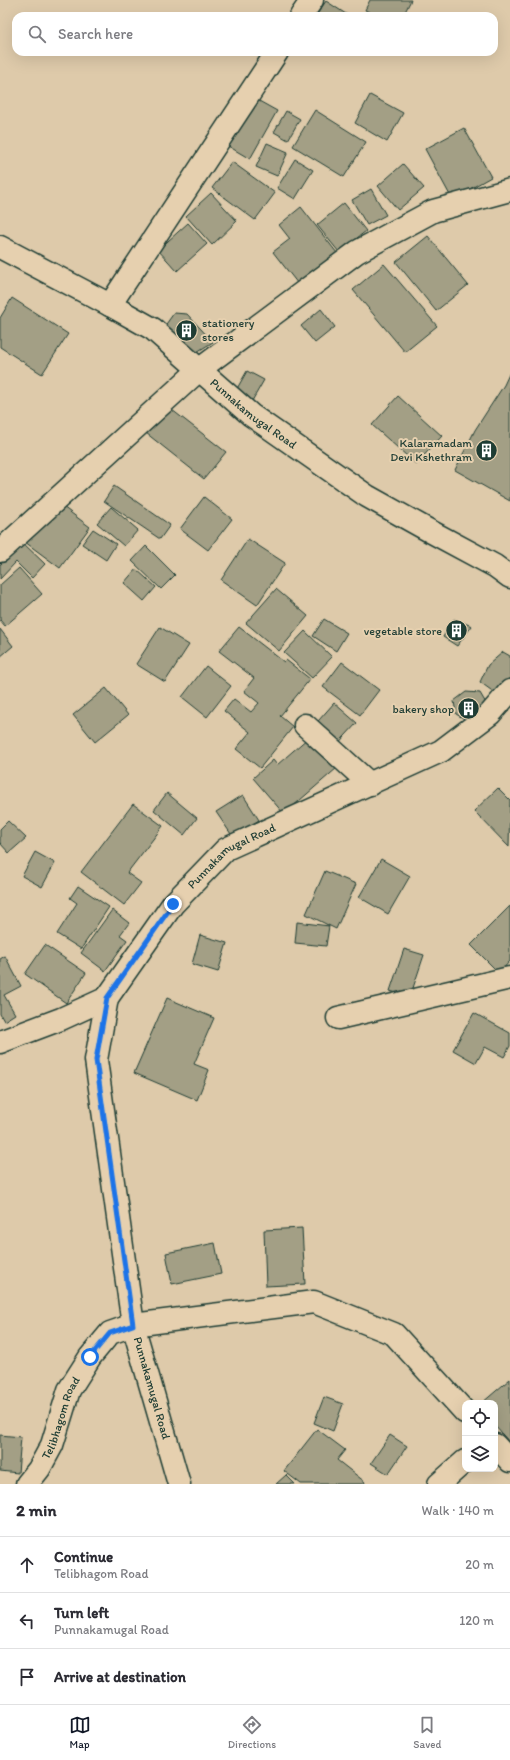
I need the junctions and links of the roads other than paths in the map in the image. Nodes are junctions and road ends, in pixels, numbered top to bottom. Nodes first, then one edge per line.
1 (312, 0) edge
2 (304, 12) edge
3 (274, 56) edge
4 (510, 190) edge
5 (0, 247) edge
6 (110, 304) junction
7 (200, 369) junction
8 (0, 551) edge
9 (510, 577) edge
10 (510, 692) edge
11 (305, 725) dead end
12 (370, 784) junction
13 (510, 978) edge
14 (107, 998) junction
15 (338, 1018) dead end
16 (0, 1042) edge
17 (133, 1325) junction
18 (462, 1409) edge
19 (498, 1448) edge
20 (510, 1461) edge
21 (462, 1464) edge
22 (26, 1484) edge
23 (179, 1484) edge
24 (438, 1484) edge

1 - 2 street
3 - 6 street
4 - 7 street
5 - 6 street, Punnakamugal Road
6 - 7 street, Punnakamugal Road
7 - 8 street
7 - 9 street, Punnakamugal Road
10 - 12 street, Punnakamugal Road
11 - 12 street
12 - 14 street, Punnakamugal Road
13 - 15 street
14 - 16 street
14 - 17 street, Punnakamugal Road
17 - 18 street, Telibhagom Road
17 - 22 street, Telibhagom Road
17 - 23 street, Punnakamugal Road
19 - 20 street
21 - 24 street

